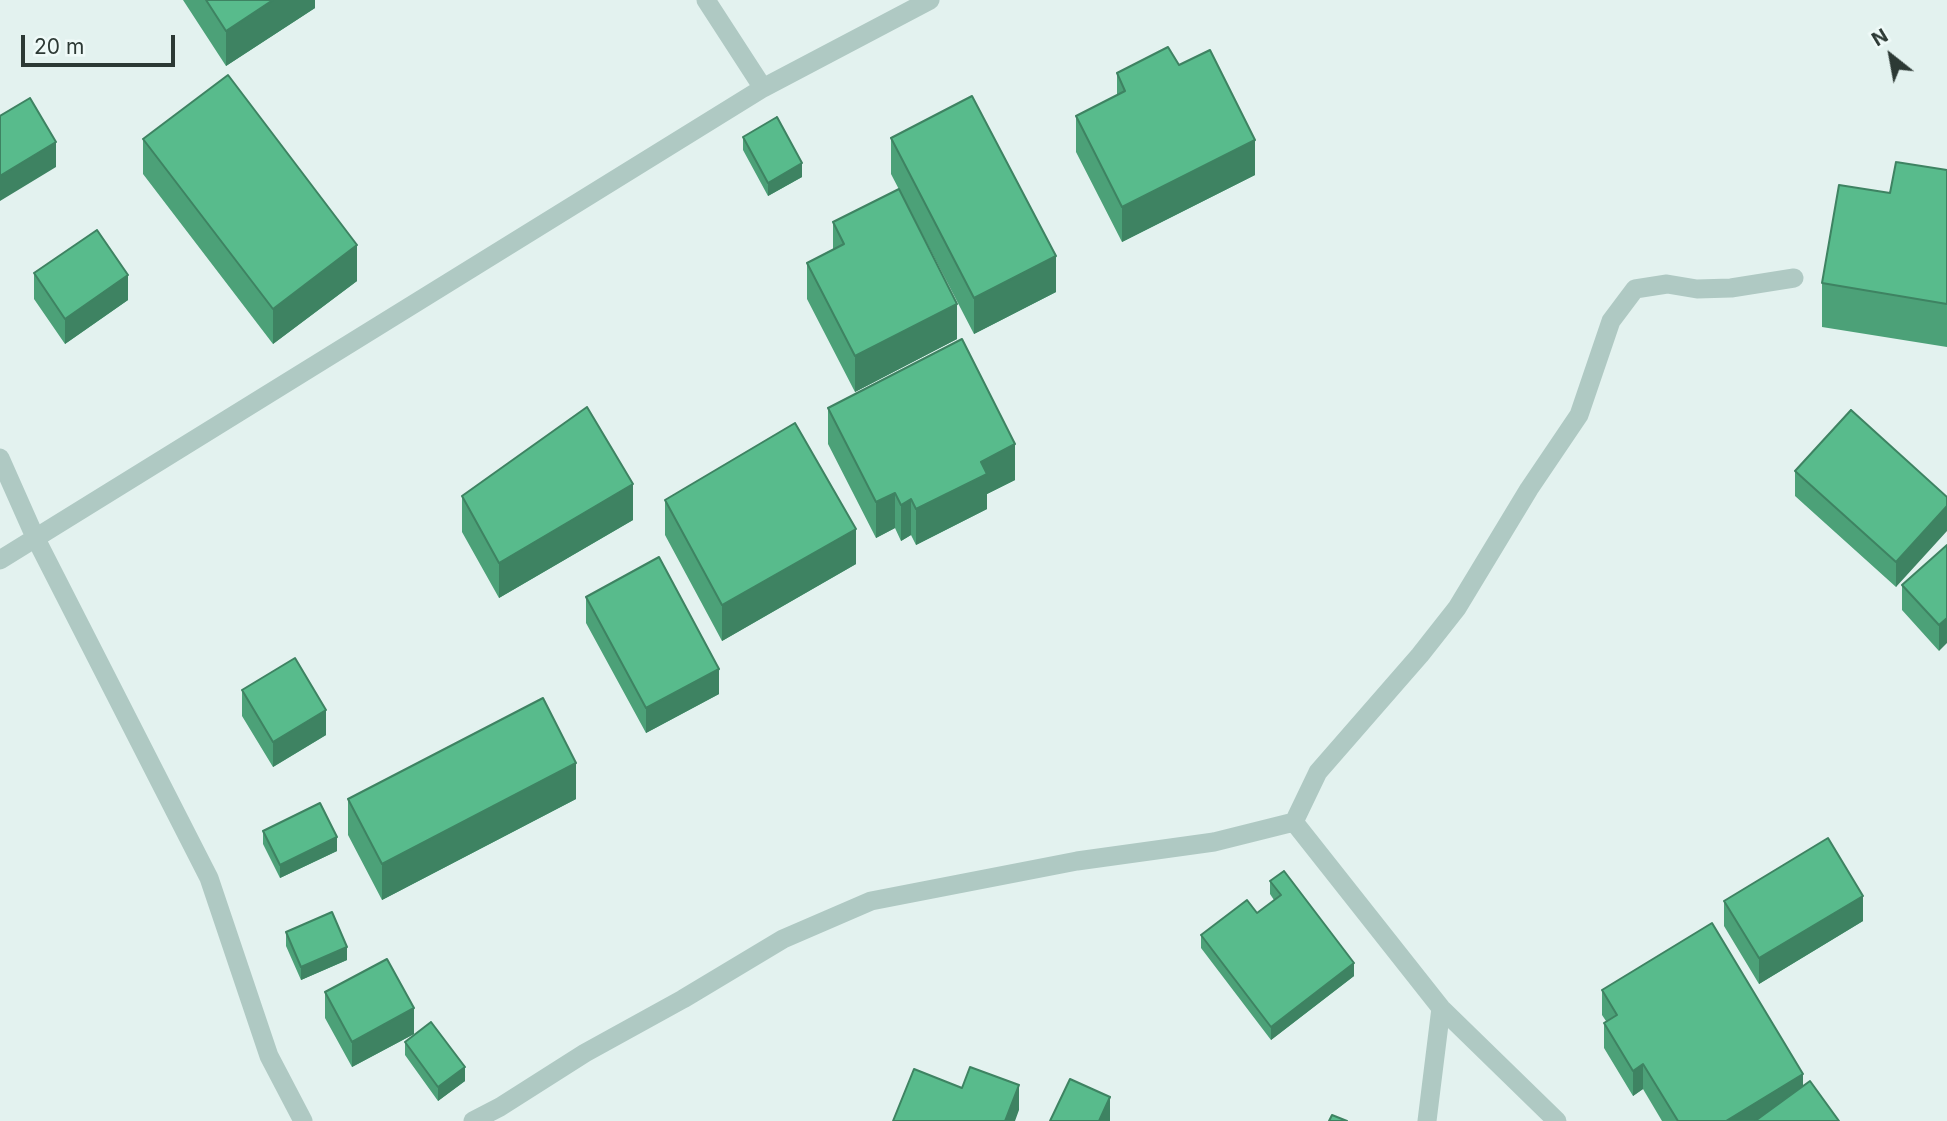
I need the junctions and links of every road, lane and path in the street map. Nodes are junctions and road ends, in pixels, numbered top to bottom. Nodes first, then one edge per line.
1 (706, 0) edge
2 (930, 0) edge
3 (763, 88) junction
4 (1794, 278) dead end
5 (0, 458) edge
6 (35, 537) junction
7 (0, 560) edge
8 (1294, 822) junction
9 (1441, 1009) junction
10 (303, 1121) edge
11 (472, 1121) edge
12 (1427, 1121) edge
13 (1557, 1121) edge

1 - 3 street
2 - 3 street
3 - 6 street
4 - 8 street
5 - 6 street
6 - 7 street
6 - 10 street
8 - 9 street
8 - 11 street
9 - 12 street
9 - 13 street

